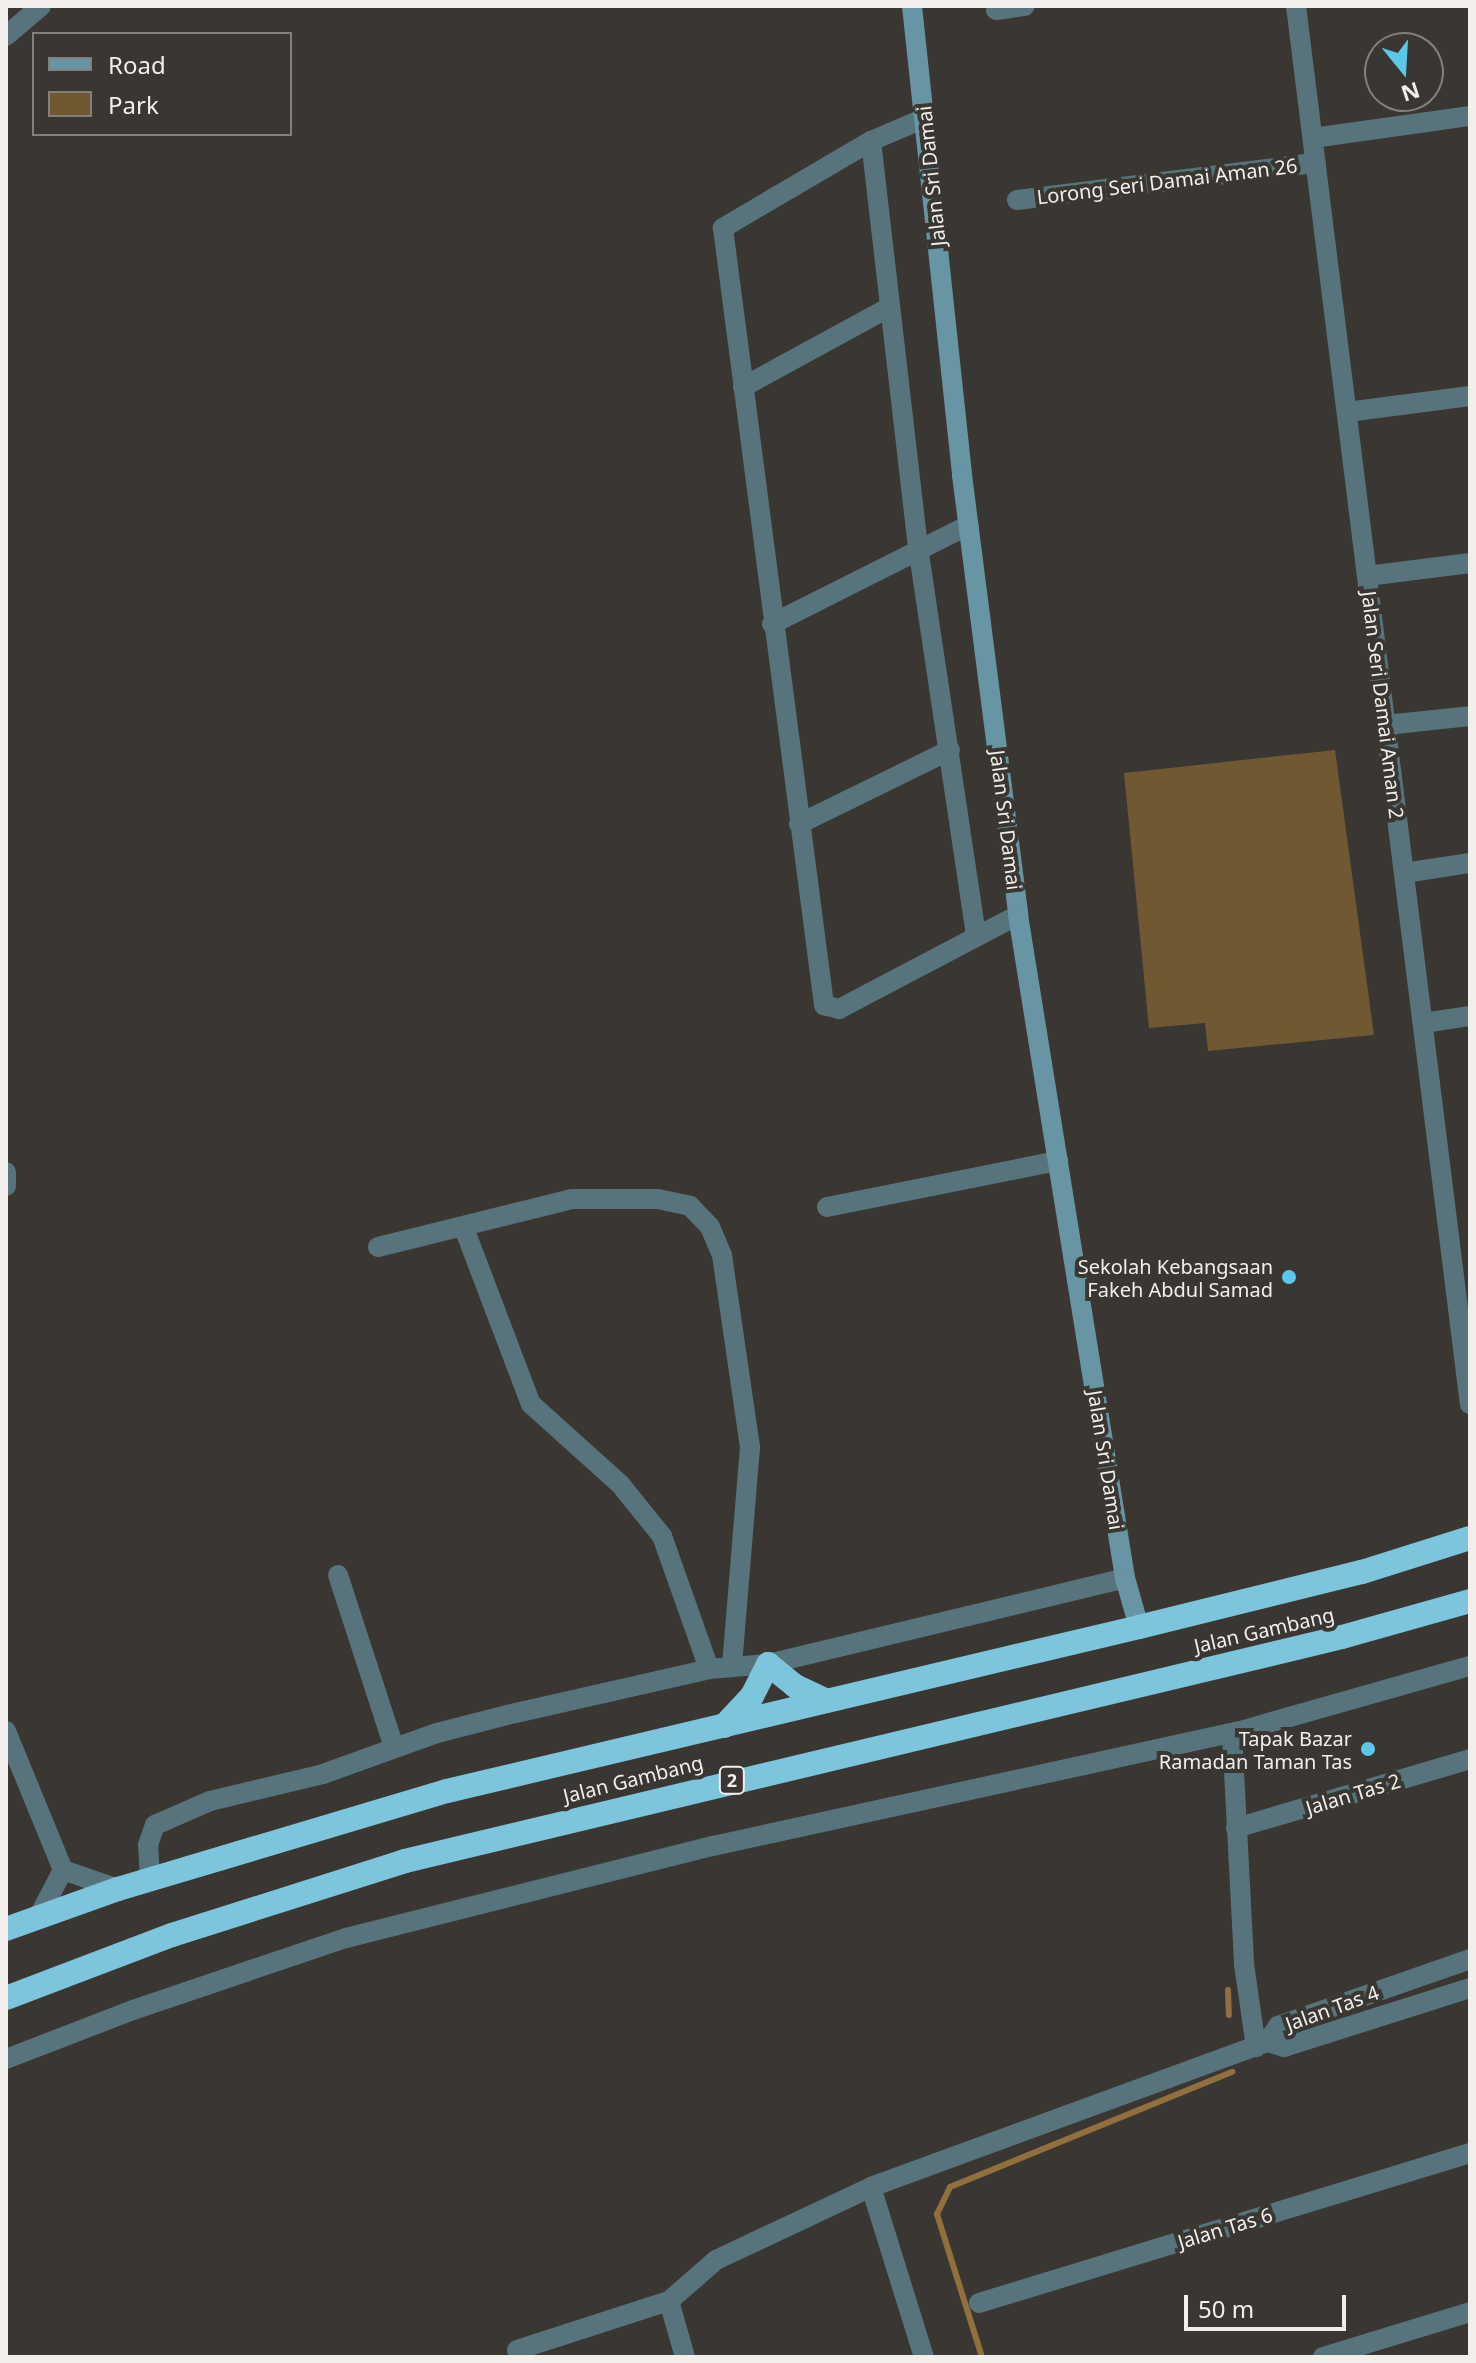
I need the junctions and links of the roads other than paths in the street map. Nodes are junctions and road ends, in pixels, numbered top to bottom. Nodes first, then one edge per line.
1 (41, 6) edge
2 (912, 6) edge
3 (1025, 6) edge
4 (1296, 6) edge
5 (996, 10) dead end
6 (6, 36) edge
7 (1470, 116) edge
8 (925, 118) junction
9 (1313, 138) junction
10 (871, 141) junction
11 (1316, 163) junction
12 (1017, 200) dead end
13 (888, 308) junction
14 (743, 387) junction
15 (1470, 396) edge
16 (1347, 412) junction
17 (969, 525) junction
18 (918, 547) junction
19 (1470, 563) edge
20 (1367, 576) junction
21 (772, 624) junction
22 (1470, 716) edge
23 (1386, 725) junction
24 (950, 750) junction
25 (799, 824) junction
26 (1470, 863) edge
27 (1404, 873) junction
28 (1018, 915) junction
29 (976, 933) junction
30 (1470, 1016) edge
31 (1423, 1023) junction
32 (1058, 1161) junction
33 (6, 1172) edge
34 (6, 1186) edge
35 (827, 1207) dead end
36 (464, 1228) junction
37 (378, 1247) dead end
38 (1470, 1404) edge
39 (1470, 1538) edge
40 (338, 1575) dead end
41 (1125, 1578) junction
42 (1470, 1601) edge
43 (1139, 1627) junction
44 (768, 1664) junction
45 (1470, 1666) edge
46 (732, 1667) junction
47 (709, 1669) junction
48 (827, 1701) junction
49 (722, 1728) junction
50 (6, 1731) edge
51 (1232, 1733) junction
52 (394, 1747) junction
53 (1470, 1759) edge
54 (1236, 1828) junction
55 (63, 1870) junction
56 (150, 1880) junction
57 (118, 1889) junction
58 (39, 1916) junction
59 (6, 1929) edge
60 (1470, 1959) edge
61 (1470, 1988) edge
62 (6, 1998) edge
63 (1261, 2044) junction
64 (6, 2059) edge
65 (1470, 2153) edge
66 (871, 2187) junction
67 (669, 2301) junction
68 (979, 2303) dead end
69 (1470, 2312) edge
70 (517, 2350) dead end
71 (685, 2357) edge
72 (924, 2357) edge
73 (1323, 2357) edge

1 - 6 street
2 - 8 street, Jalan Sri Damai
3 - 5 street
4 - 9 street, Jalan Seri Damai Aman 2
7 - 9 street
8 - 10 street
8 - 17 street, Jalan Sri Damai
9 - 11 street, Jalan Seri Damai Aman 2
10 - 13 street
10 - 14 street
11 - 12 street, Lorong Seri Damai Aman 26
11 - 16 street, Jalan Seri Damai Aman 2
13 - 14 street
13 - 18 street
14 - 21 street
15 - 16 street
16 - 20 street, Jalan Seri Damai Aman 2
17 - 18 street
17 - 28 street, Jalan Sri Damai
18 - 21 street
18 - 24 street
19 - 20 street
20 - 23 street, Jalan Seri Damai Aman 2
21 - 25 street
22 - 23 street
23 - 27 street, Jalan Seri Damai Aman 2
24 - 25 street
24 - 29 street
25 - 29 street
26 - 27 street
27 - 31 street, Jalan Seri Damai Aman 2
28 - 29 street
28 - 32 street, Jalan Sri Damai
30 - 31 street
31 - 38 street, Jalan Seri Damai Aman 2
32 - 35 street
32 - 41 street, Jalan Sri Damai
33 - 34 street
36 - 37 street
36 - 46 street
36 - 47 street
39 - 43 highway, Jalan Gambang
40 - 52 street
41 - 43 street, Jalan Sri Damai
41 - 44 street
42 - 62 highway, Jalan Gambang / 2
43 - 48 highway, Jalan Gambang
44 - 46 street
44 - 48 highway
44 - 49 highway
45 - 51 street
46 - 47 street
47 - 52 street
48 - 49 highway, Jalan Gambang
49 - 56 highway, Jalan Gambang
50 - 55 street
51 - 54 street
51 - 64 street
52 - 56 street
53 - 54 street, Jalan Tas 2
54 - 63 street
55 - 57 street
55 - 58 street
56 - 57 highway, Jalan Gambang
57 - 58 highway, Jalan Gambang
58 - 59 highway, Jalan Gambang
60 - 63 street, Jalan Tas 4
61 - 63 street, Jalan Tas 4
63 - 66 street
65 - 68 street, Jalan Tas 6
66 - 67 street
66 - 72 street
67 - 70 street
67 - 71 street
69 - 73 street

